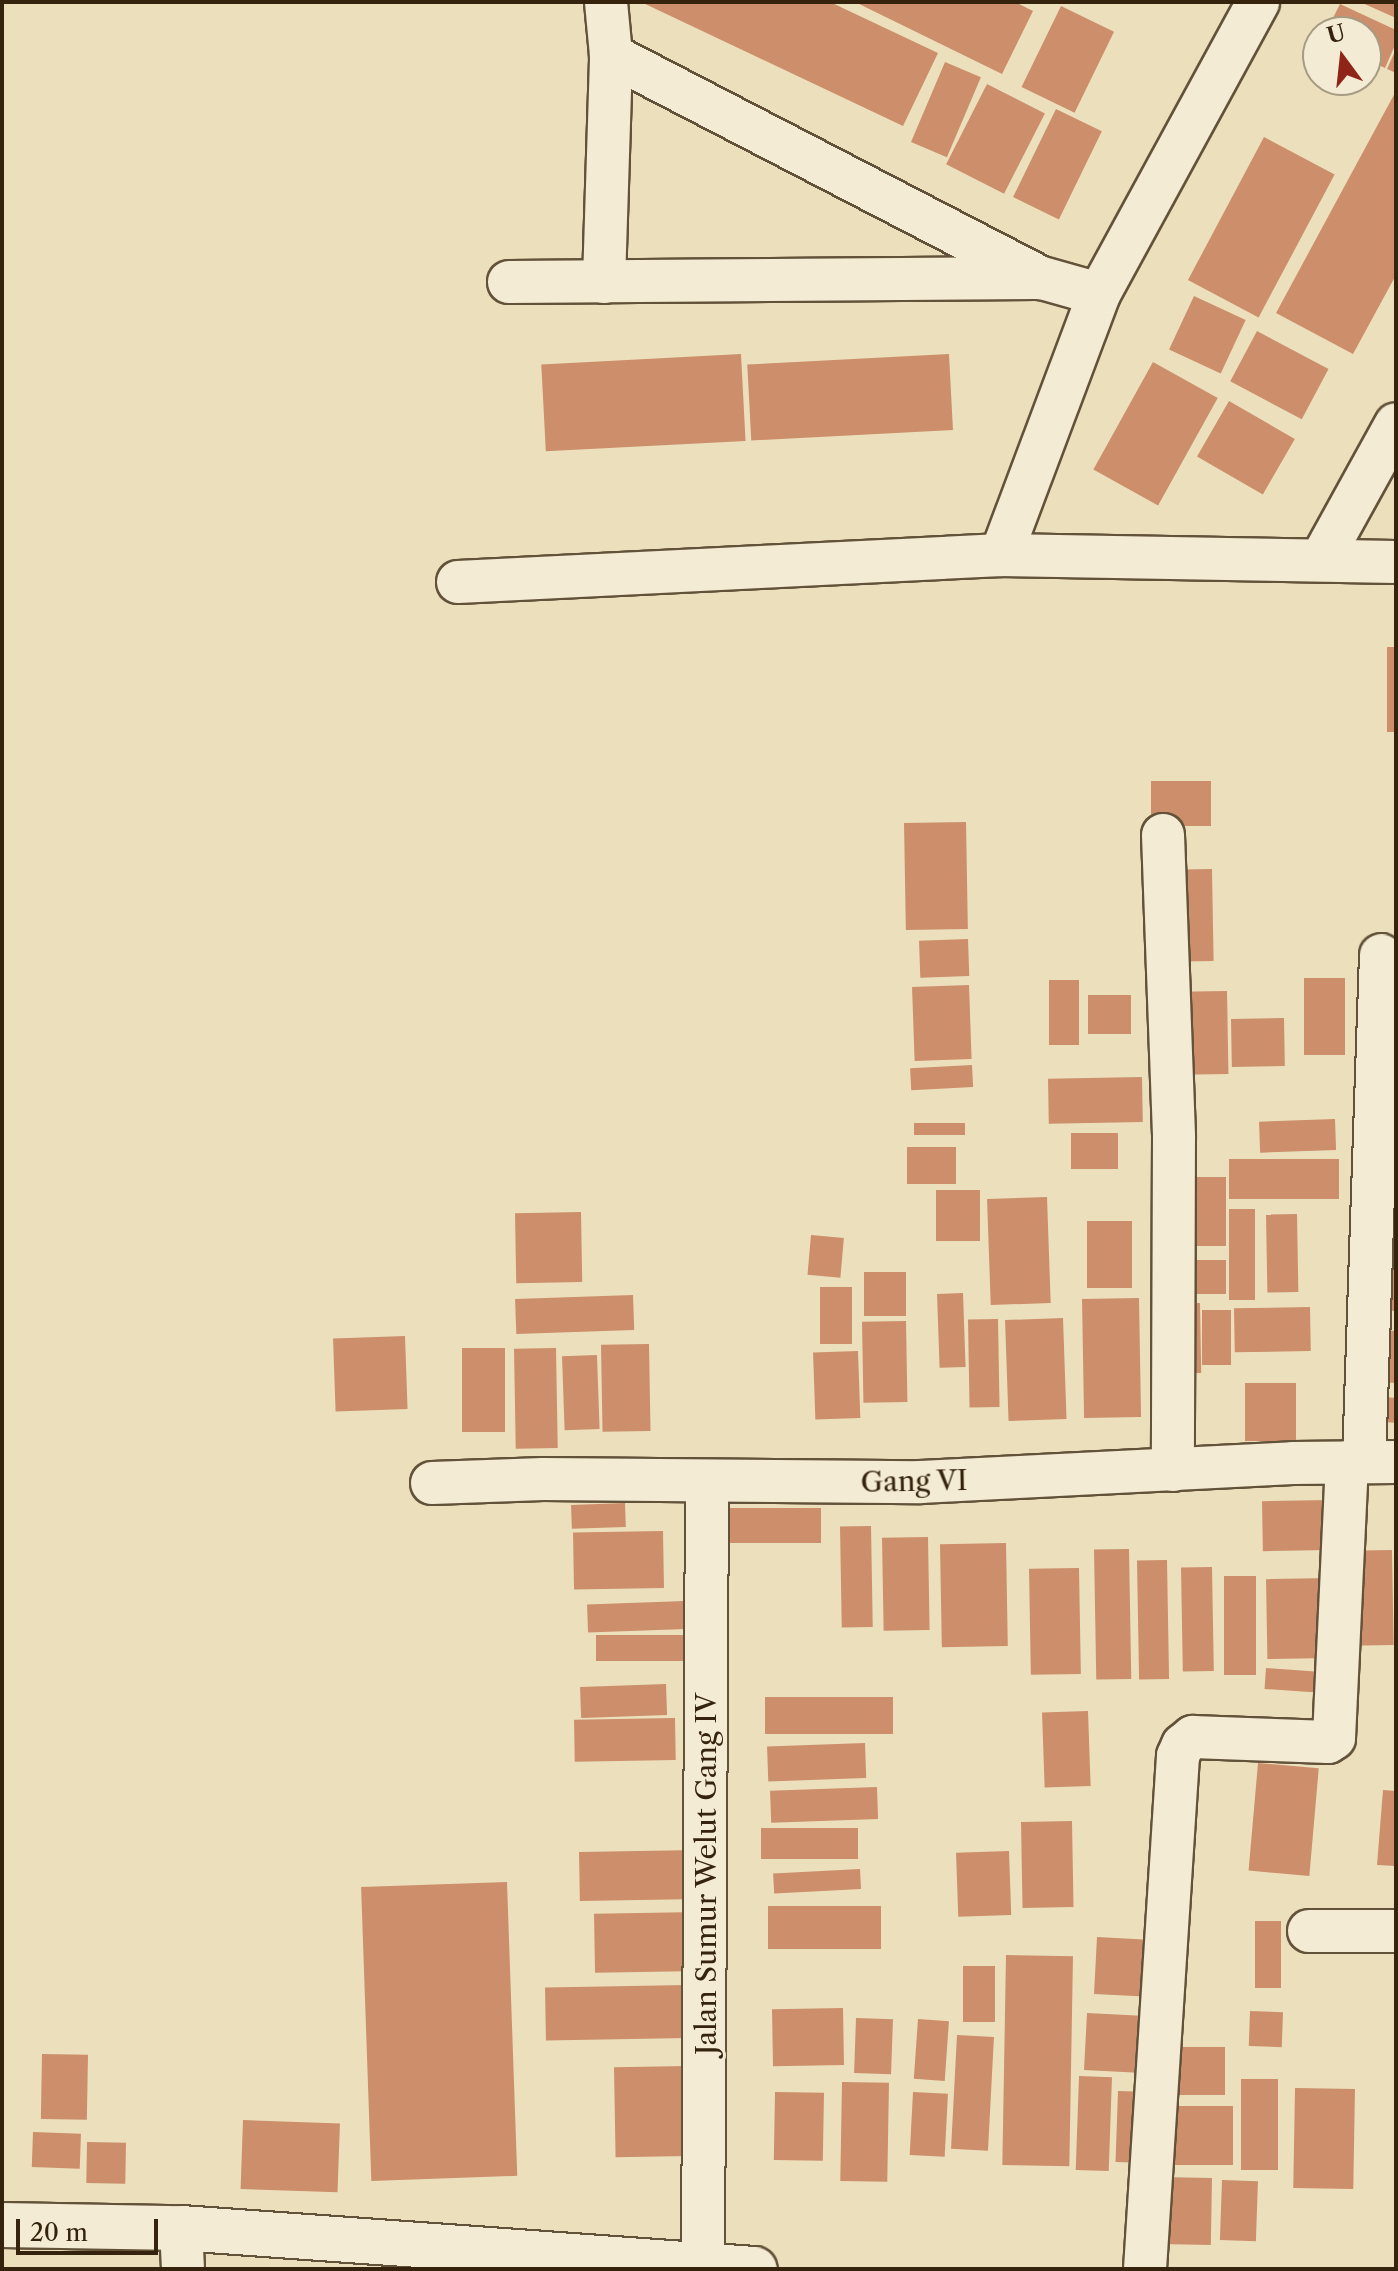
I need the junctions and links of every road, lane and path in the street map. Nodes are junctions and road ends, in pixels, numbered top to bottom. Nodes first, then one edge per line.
1 (606, 2) edge
2 (1245, 6) edge
3 (611, 55) junction
4 (1042, 278) junction
5 (509, 282) dead end
6 (604, 282) junction
7 (1099, 294) junction
8 (1396, 424) edge
9 (1001, 555) junction
10 (1321, 560) junction
11 (1396, 562) edge
12 (458, 582) dead end
13 (1163, 835) dead end
14 (1381, 955) dead end
15 (1369, 1462) edge
16 (1173, 1470) junction
17 (707, 1481) junction
18 (432, 1483) dead end
19 (1309, 1931) dead end
20 (1396, 1931) edge
21 (2, 2225) edge
22 (182, 2248) edge
23 (703, 2268) edge
24 (755, 2269) edge
25 (1145, 2269) edge

1 - 3 street
2 - 7 street
3 - 4 street
3 - 6 street
4 - 6 street
4 - 7 street
5 - 6 street
7 - 9 street
8 - 10 street
9 - 10 street
9 - 12 street
10 - 11 street
13 - 16 street
14 - 15 street
15 - 16 street, Gang VI
15 - 25 street
16 - 17 street, Gang VI
17 - 18 street, Gang VI
17 - 23 street, Jalan Sumur Welut Gang IV
19 - 20 street
21 - 22 street
22 - 23 street
23 - 24 street

